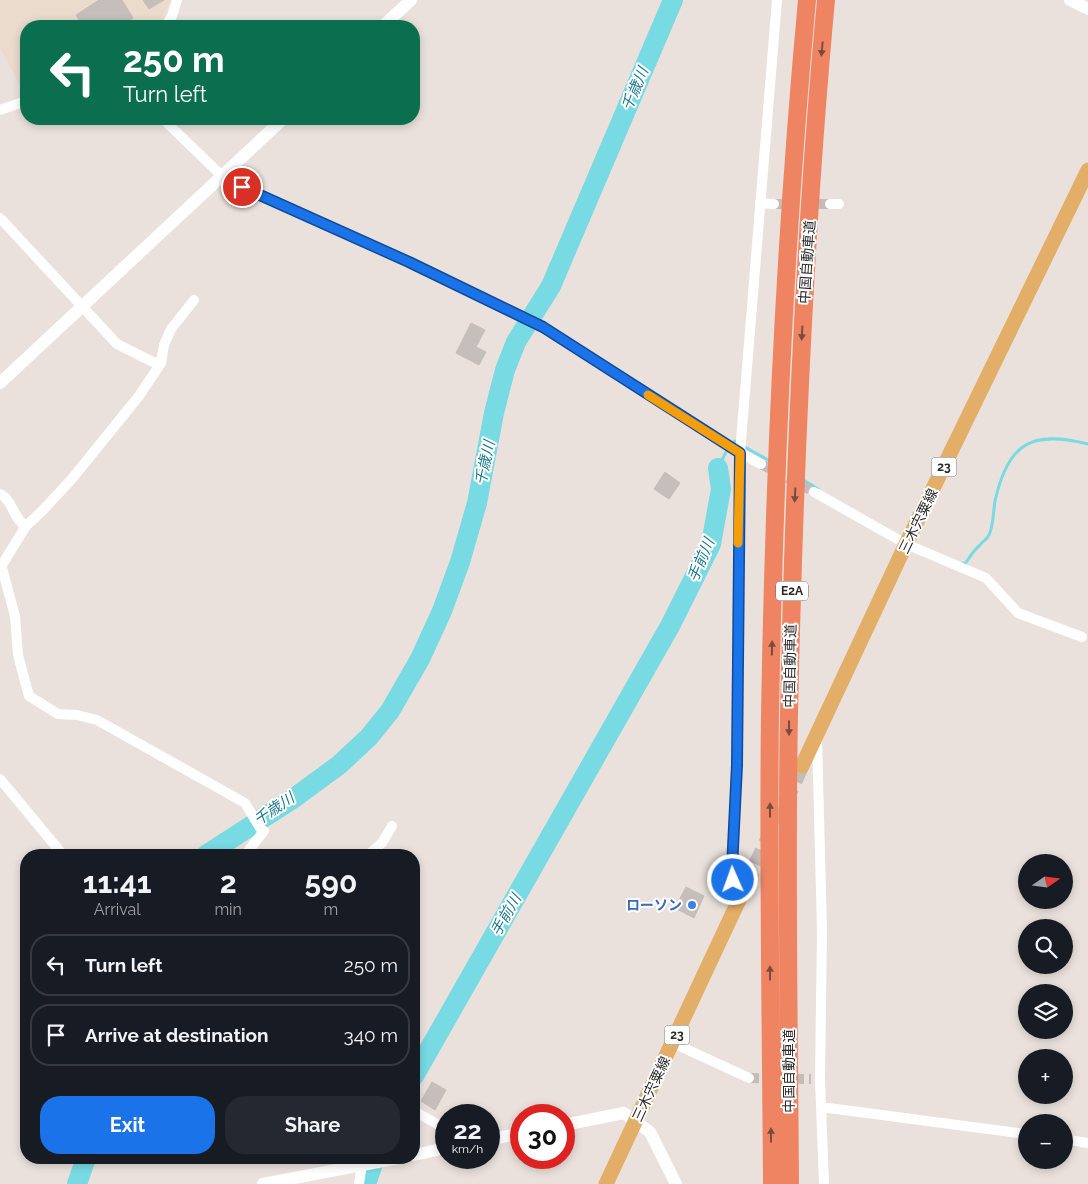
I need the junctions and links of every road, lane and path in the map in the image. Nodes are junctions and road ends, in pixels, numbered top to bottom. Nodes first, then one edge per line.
1 (177, 0) edge
2 (411, 0) edge
3 (777, 0) edge
4 (807, 0) edge
5 (826, 0) edge
6 (1070, 0) edge
7 (1088, 9) edge
8 (170, 20) edge
9 (389, 20) edge
10 (20, 103) edge
11 (0, 110) edge
12 (169, 125) edge
13 (277, 125) edge
14 (1088, 170) edge
15 (222, 176) junction
16 (760, 203) junction
17 (774, 204) tunnel mouth
18 (0, 218) edge
19 (194, 300) dead end
20 (82, 306) junction
21 (161, 363) junction
22 (0, 383) edge
23 (740, 453) junction
24 (761, 464) tunnel mouth
25 (814, 492) tunnel mouth
26 (0, 494) edge
27 (26, 526) junction
28 (906, 544) junction
29 (1, 568) edge
30 (1082, 637) dead end
31 (817, 733) junction
32 (802, 766) tunnel mouth
33 (0, 779) edge
34 (392, 826) dead end
35 (58, 849) edge
36 (250, 849) edge
37 (375, 849) edge
38 (746, 885) tunnel mouth
39 (736, 905) junction
40 (673, 1043) junction
41 (749, 1078) tunnel mouth
42 (821, 1108) junction
43 (420, 1114) edge
44 (636, 1122) junction
45 (435, 1123) edge
46 (575, 1123) edge
47 (1018, 1133) edge
48 (1073, 1140) edge
49 (1088, 1143) edge
50 (435, 1150) edge
51 (420, 1153) edge
52 (364, 1164) edge
53 (369, 1164) edge
54 (263, 1184) edge
55 (359, 1184) edge
56 (606, 1184) edge
57 (676, 1184) edge
58 (772, 1184) edge
59 (790, 1184) edge
60 (824, 1184) edge

1 - 8 street
2 - 9 street
3 - 16 street
58 -> 4 highway, 中国自動車道 / E2A
5 -> 59 highway, 中国自動車道 / E2A
6 - 7 street
10 - 11 street
12 - 15 street
13 - 15 street
14 - 28 main road, 三木宍粟線 / 23
15 - 20 street
15 - 23 street
16 - 17 street
16 - 23 street
18 - 20 street
19 - 21 street
20 - 21 street
20 - 22 street
21 - 27 street
23 - 24 street
23 - 39 street
25 - 28 street
26 - 27 street
27 - 29 street
28 - 30 street
28 - 31 main road, 三木宍粟線 / 23
29 - 36 street
31 - 32 main road, 三木宍粟線 / 23
31 - 42 street
33 - 35 street
34 - 37 street
38 - 39 main road, 三木宍粟線 / 23
39 - 40 main road, 三木宍粟線 / 23
40 - 41 street
40 - 44 main road, 三木宍粟線 / 23
42 - 47 street
42 - 60 street
43 - 45 street
44 - 46 street
44 - 56 main road, 三木宍粟線 / 23
44 - 57 street
48 - 49 street
50 - 51 street
52 - 54 street
53 - 55 street

